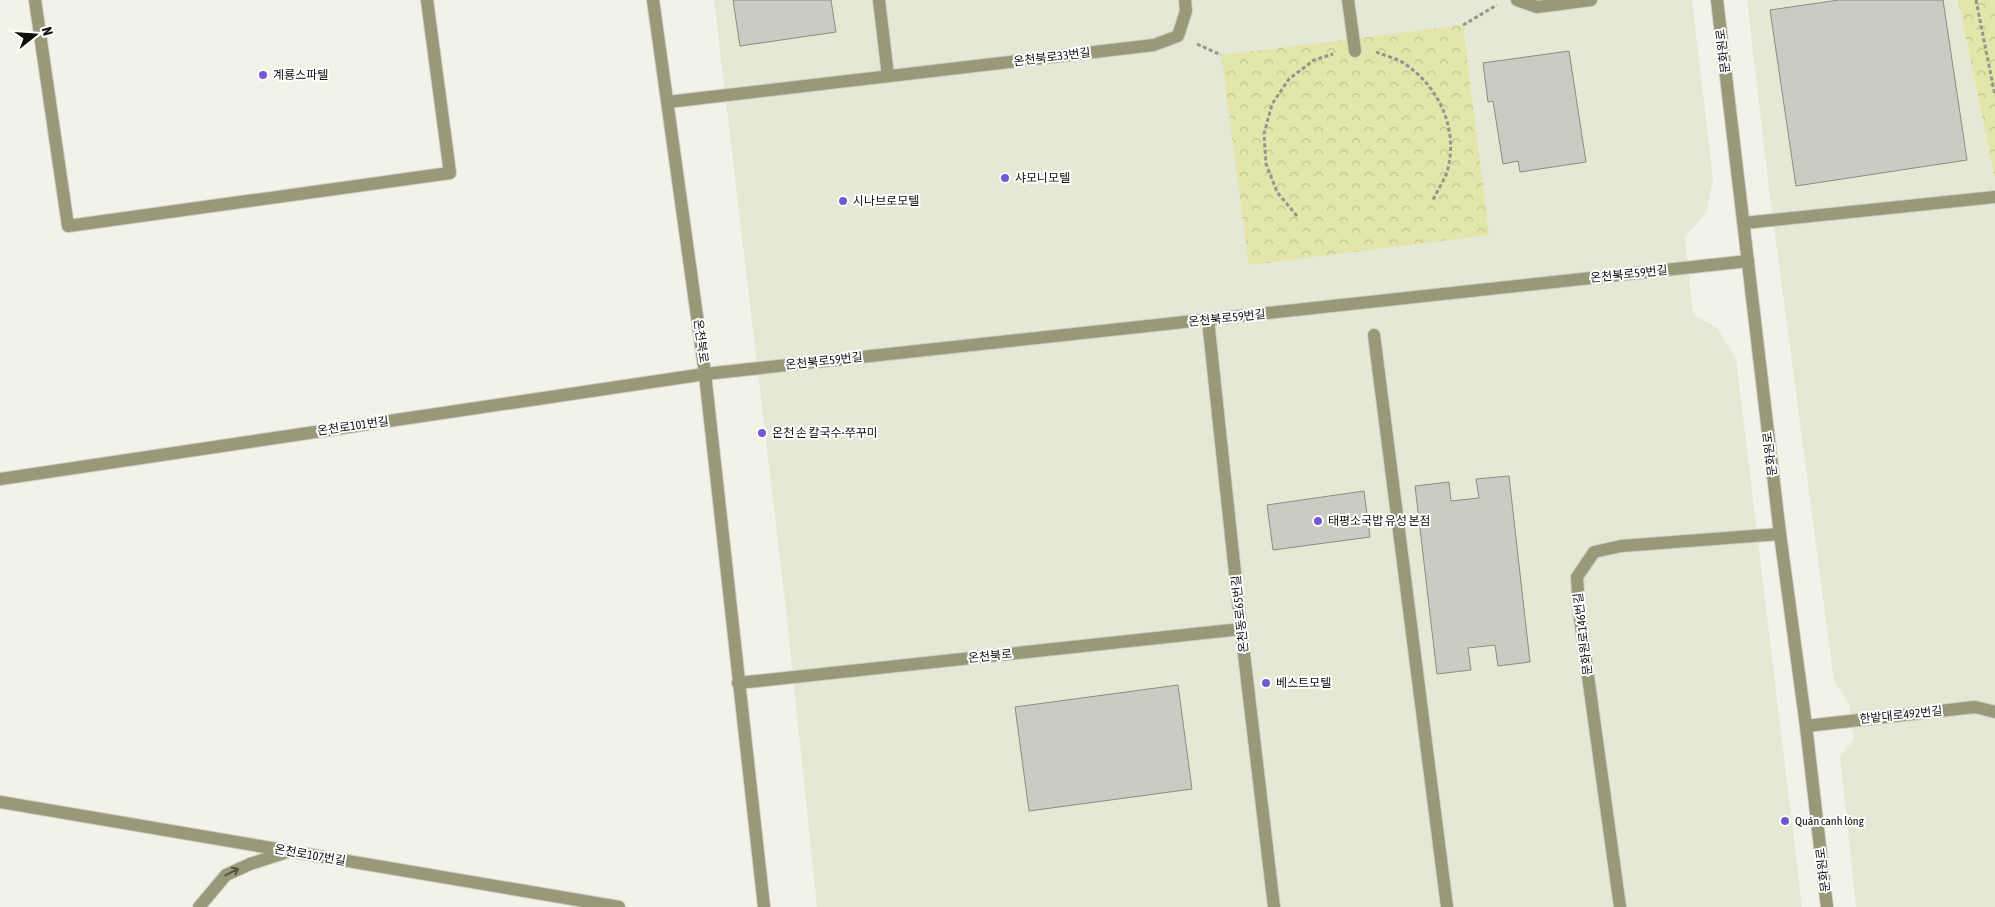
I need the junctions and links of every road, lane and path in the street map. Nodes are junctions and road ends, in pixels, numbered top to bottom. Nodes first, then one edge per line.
1 (34, 0) edge
2 (427, 0) edge
3 (653, 0) edge
4 (879, 0) edge
5 (1185, 0) edge
6 (1348, 0) edge
7 (1517, 0) edge
8 (1591, 0) edge
9 (1717, 0) edge
10 (1976, 0) edge
11 (1499, 4) dead end
12 (1463, 25) dead end
13 (1355, 51) junction
14 (888, 76) junction
15 (1995, 96) edge
16 (668, 102) junction
17 (1995, 197) edge
18 (1433, 200) dead end
19 (1297, 216) dead end
20 (1744, 223) junction
21 (1748, 261) junction
22 (1208, 320) junction
23 (1374, 336) dead end
24 (705, 374) junction
25 (0, 479) edge
26 (1780, 534) junction
27 (1241, 629) junction
28 (738, 683) junction
29 (1995, 712) edge
30 (1806, 726) junction
31 (0, 802) edge
32 (290, 852) junction
33 (199, 907) edge
34 (619, 907) edge
35 (764, 907) edge
36 (1274, 907) edge
37 (1447, 907) edge
38 (1620, 907) edge
39 (1827, 907) edge

1 - 2 street
3 - 16 street, 온천북로
4 - 14 street
5 - 14 street, 온천북로33번길
6 - 13 street
7 - 8 street
9 - 20 street, 문화원로
10 - 15 path
11 - 12 path
13 - 18 path
13 - 19 path
14 - 16 street, 온천북로33번길
16 - 24 street, 온천북로
17 - 20 street
20 - 21 street, 문화원로
21 - 22 street, 온천북로59번길
21 - 26 street, 문화원로
22 - 24 street, 온천북로59번길
22 - 27 street, 온천동로65번길
23 - 37 street
24 - 25 street, 온천로101번길
24 - 28 street, 온천북로
26 - 30 street, 문화원로
26 - 38 street, 문화원로146번길
27 - 28 street, 온천북로
27 - 36 street, 온천동로65번길
28 - 35 street, 온천북로
29 - 30 street, 한밭대로492번길
30 - 39 street, 문화원로
31 - 32 street, 온천로107번길
33 -> 32 street
32 - 34 street, 온천로107번길

